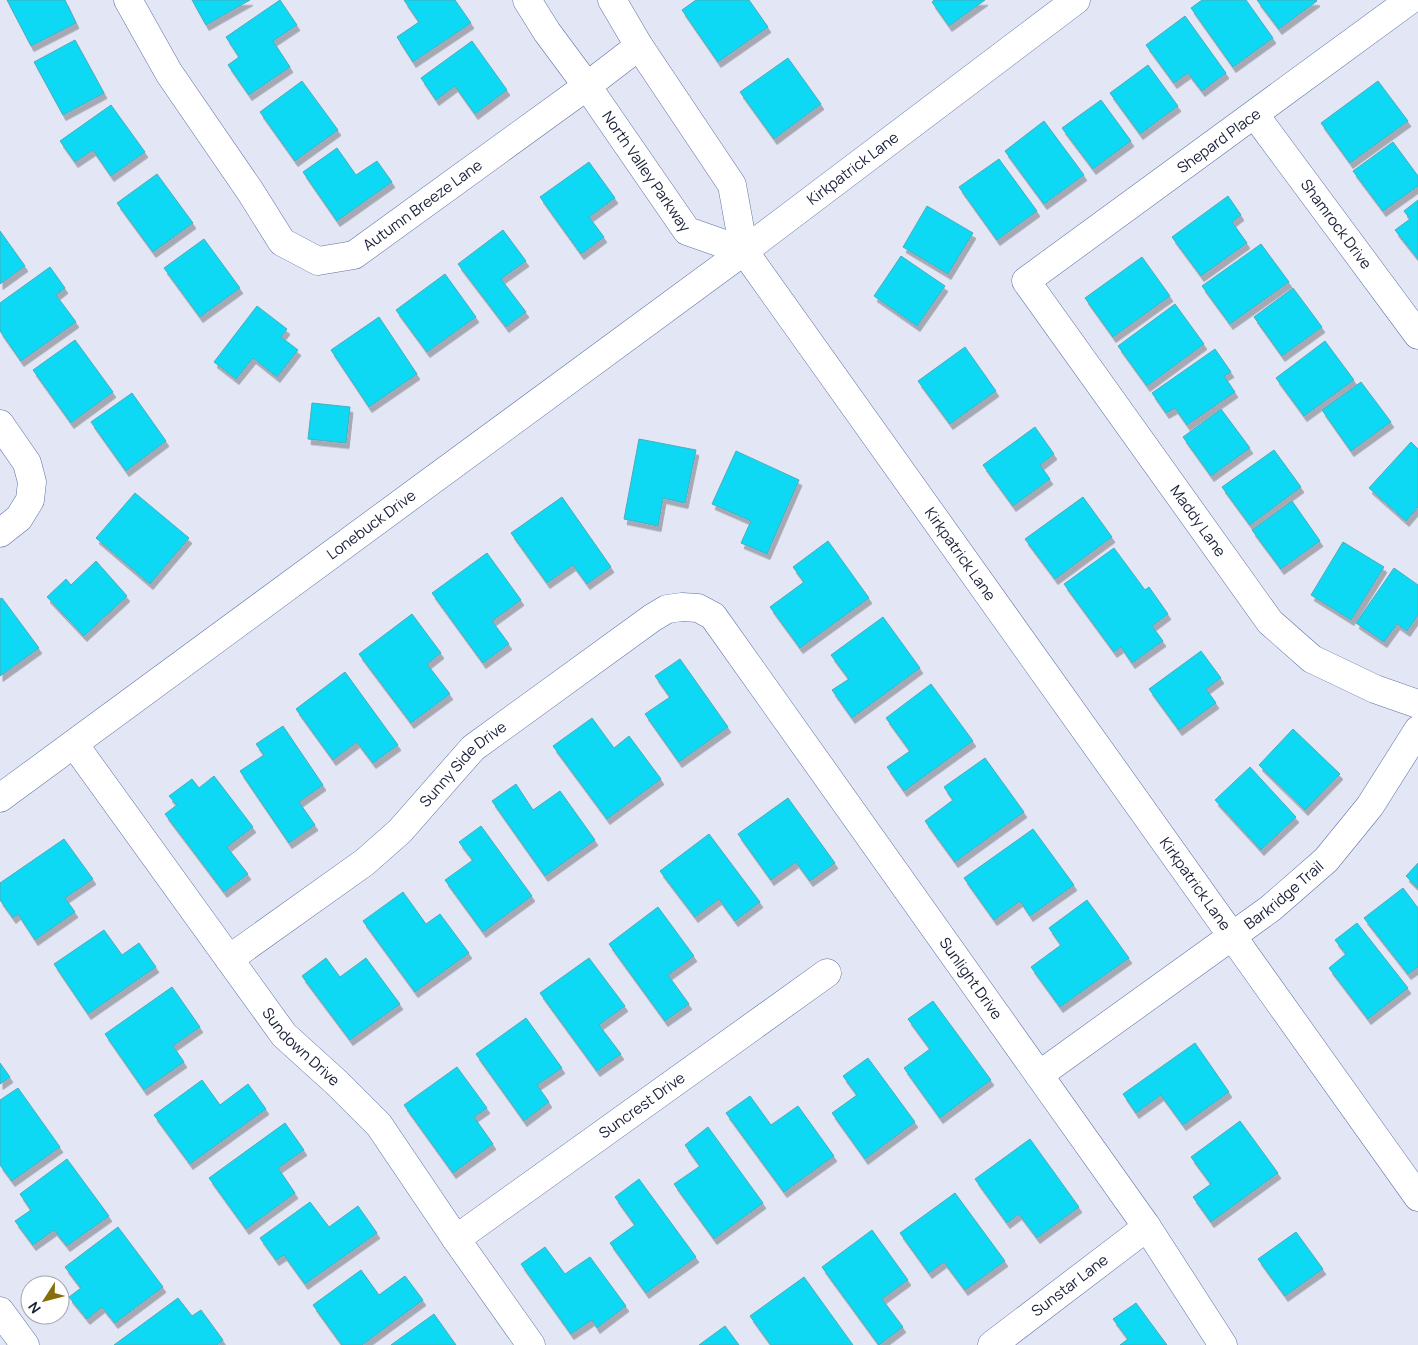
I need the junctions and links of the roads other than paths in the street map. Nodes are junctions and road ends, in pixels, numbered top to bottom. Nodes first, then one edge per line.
1 (128, 0) edge
2 (527, 0) edge
3 (612, 0) edge
4 (1076, 0) edge
5 (1410, 0) edge
6 (639, 46) junction
7 (587, 86) junction
8 (1255, 115) junction
9 (744, 250) junction
10 (1026, 281) joint
11 (1418, 335) edge
12 (0, 424) edge
13 (0, 533) edge
14 (713, 616) joint
15 (1418, 704) edge
16 (1418, 730) edge
17 (74, 744) junction
18 (0, 798) edge
19 (1232, 936) junction
20 (229, 959) junction
21 (827, 973) dead end
22 (1039, 1075) junction
23 (1418, 1197) edge
24 (1147, 1227) junction
25 (456, 1239) junction
26 (0, 1311) edge
27 (25, 1345) edge
28 (531, 1345) edge
29 (992, 1345) edge
30 (1223, 1345) edge

1 - 7 street, Autumn Breeze Lane
2 - 7 street, North Valley Parkway
3 - 6 street
4 - 9 street, Kirkpatrick Lane
5 - 8 street, Shepard Place
6 - 7 street, Autumn Breeze Lane
6 - 9 street
7 - 9 street, North Valley Parkway
8 - 10 street, Shepard Place
8 - 11 street, Shamrock Drive
9 - 17 street, Lonebuck Drive
9 - 19 street, Kirkpatrick Lane
10 - 15 street, Maddy Lane
12 - 13 street
14 - 20 street, Sunny Side Drive
14 - 22 street, Sunlight Drive
16 - 19 street, Barkridge Trail
17 - 18 street, Lonebuck Drive
17 - 20 street, Sundown Drive
19 - 22 street, Barkridge Trail
19 - 23 street, Kirkpatrick Lane
20 - 25 street, Sundown Drive
21 - 25 street, Suncrest Drive
22 - 24 street, Sunlight Drive
24 - 29 street, Sunstar Lane
24 - 30 street, Sunlight Drive
25 - 28 street, Sundown Drive
26 - 27 street

